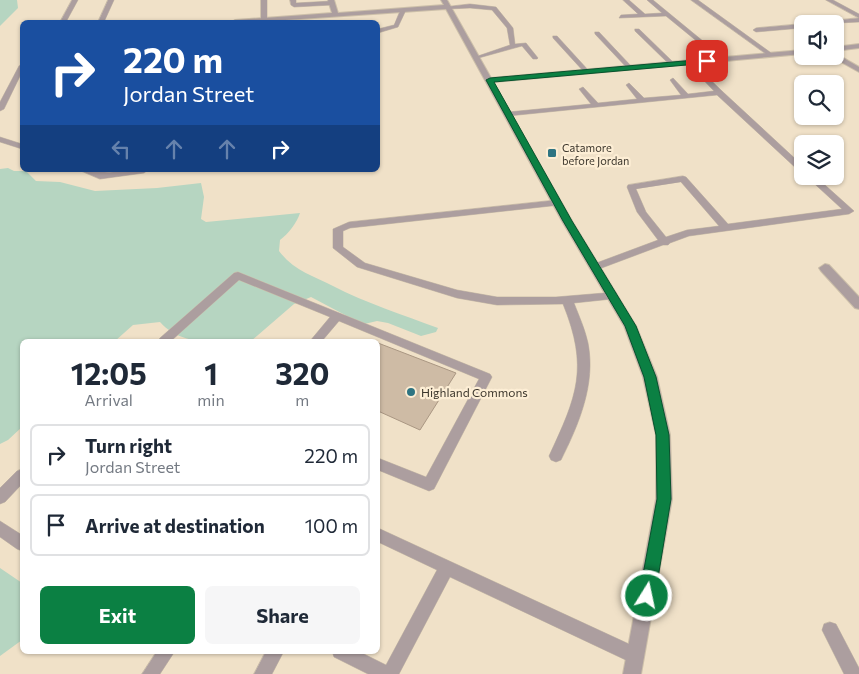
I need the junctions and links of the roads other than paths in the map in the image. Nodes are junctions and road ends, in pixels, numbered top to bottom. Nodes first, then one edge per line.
1 (75, 0) edge
2 (112, 0) edge
3 (264, 0) edge
4 (293, 0) edge
5 (626, 0) edge
6 (650, 0) edge
7 (694, 0) edge
8 (829, 0) edge
9 (331, 2) edge
10 (446, 3) edge
11 (403, 10) junction
12 (335, 14) junction
13 (667, 14) junction
14 (644, 16) junction
15 (621, 17) dead end
16 (859, 18) edge
17 (64, 20) edge
18 (103, 20) edge
19 (264, 20) joint
20 (844, 20) edge
21 (794, 27) edge
22 (380, 30) edge
23 (637, 30) dead end
24 (756, 30) dead end
25 (597, 33) dead end
26 (555, 37) dead end
27 (512, 44) junction
28 (859, 46) edge
29 (844, 48) edge
30 (794, 53) edge
31 (771, 55) junction
32 (477, 58) junction
33 (535, 58) dead end
34 (723, 60) junction
35 (844, 60) edge
36 (690, 63) junction
37 (672, 64) junction
38 (630, 68) junction
39 (20, 70) edge
40 (859, 70) edge
41 (586, 72) junction
42 (490, 80) junction
43 (673, 80) dead end
44 (628, 85) dead end
45 (583, 89) dead end
46 (719, 93) junction
47 (686, 96) junction
48 (642, 100) junction
49 (596, 105) junction
50 (0, 109) edge
51 (508, 114) junction
52 (0, 139) edge
53 (20, 146) edge
54 (794, 162) edge
55 (89, 172) edge
56 (118, 172) edge
57 (820, 185) edge
58 (557, 203) junction
59 (726, 228) junction
60 (665, 243) junction
61 (595, 267) junction
62 (825, 268) dead end
63 (612, 295) junction
64 (567, 300) junction
65 (859, 305) edge
66 (337, 316) junction
67 (166, 339) edge
68 (318, 339) edge
69 (556, 456) dead end
70 (380, 465) edge
71 (20, 477) edge
72 (0, 497) edge
73 (0, 528) edge
74 (380, 536) edge
75 (20, 543) edge
76 (447, 567) junction
77 (830, 630) dead end
78 (165, 654) edge
79 (274, 654) edge
80 (346, 654) edge
81 (636, 656) junction
82 (150, 674) edge
83 (262, 674) edge
84 (386, 674) edge
85 (390, 674) edge
86 (632, 674) edge
87 (852, 674) edge

1 - 17 lane
2 - 18 lane
3 - 19 lane
4 - 9 lane
5 - 14 lane
6 - 13 lane
7 - 31 lane
8 - 16 lane
9 - 12 street
10 - 11 street
10 - 27 lane
10 - 32 street
11 - 12 street
11 - 22 lane
12 - 19 street
13 - 14 lane
13 - 34 lane
14 - 15 lane
16 - 20 lane
21 - 24 lane
23 - 37 lane
25 - 38 lane
26 - 41 lane
27 - 32 lane
27 - 33 lane
28 - 29 street
30 - 31 street
31 - 34 street
32 - 42 street
34 - 36 street
35 - 40 street
36 - 37 street
36 - 46 lane
37 - 38 street
38 - 41 street
39 - 50 lane
41 - 42 street
42 - 51 street
43 - 47 lane
44 - 48 lane
45 - 49 lane
46 - 47 lane
46 - 54 lane
47 - 48 lane
48 - 49 lane
49 - 51 lane
51 - 58 street
52 - 53 lane
55 - 56 lane
57 - 59 lane
58 - 61 street
58 - 64 lane
59 - 60 lane
59 - 60 lane
60 - 61 lane
61 - 63 street
62 - 65 street
63 - 64 lane
63 - 81 street
64 - 69 lane
66 - 67 lane
66 - 68 lane
66 - 70 lane
71 - 72 lane
73 - 75 lane
74 - 76 lane
76 - 81 lane
76 - 85 lane
77 - 87 lane
78 - 82 lane
79 - 83 lane
80 - 84 lane
81 - 86 street

